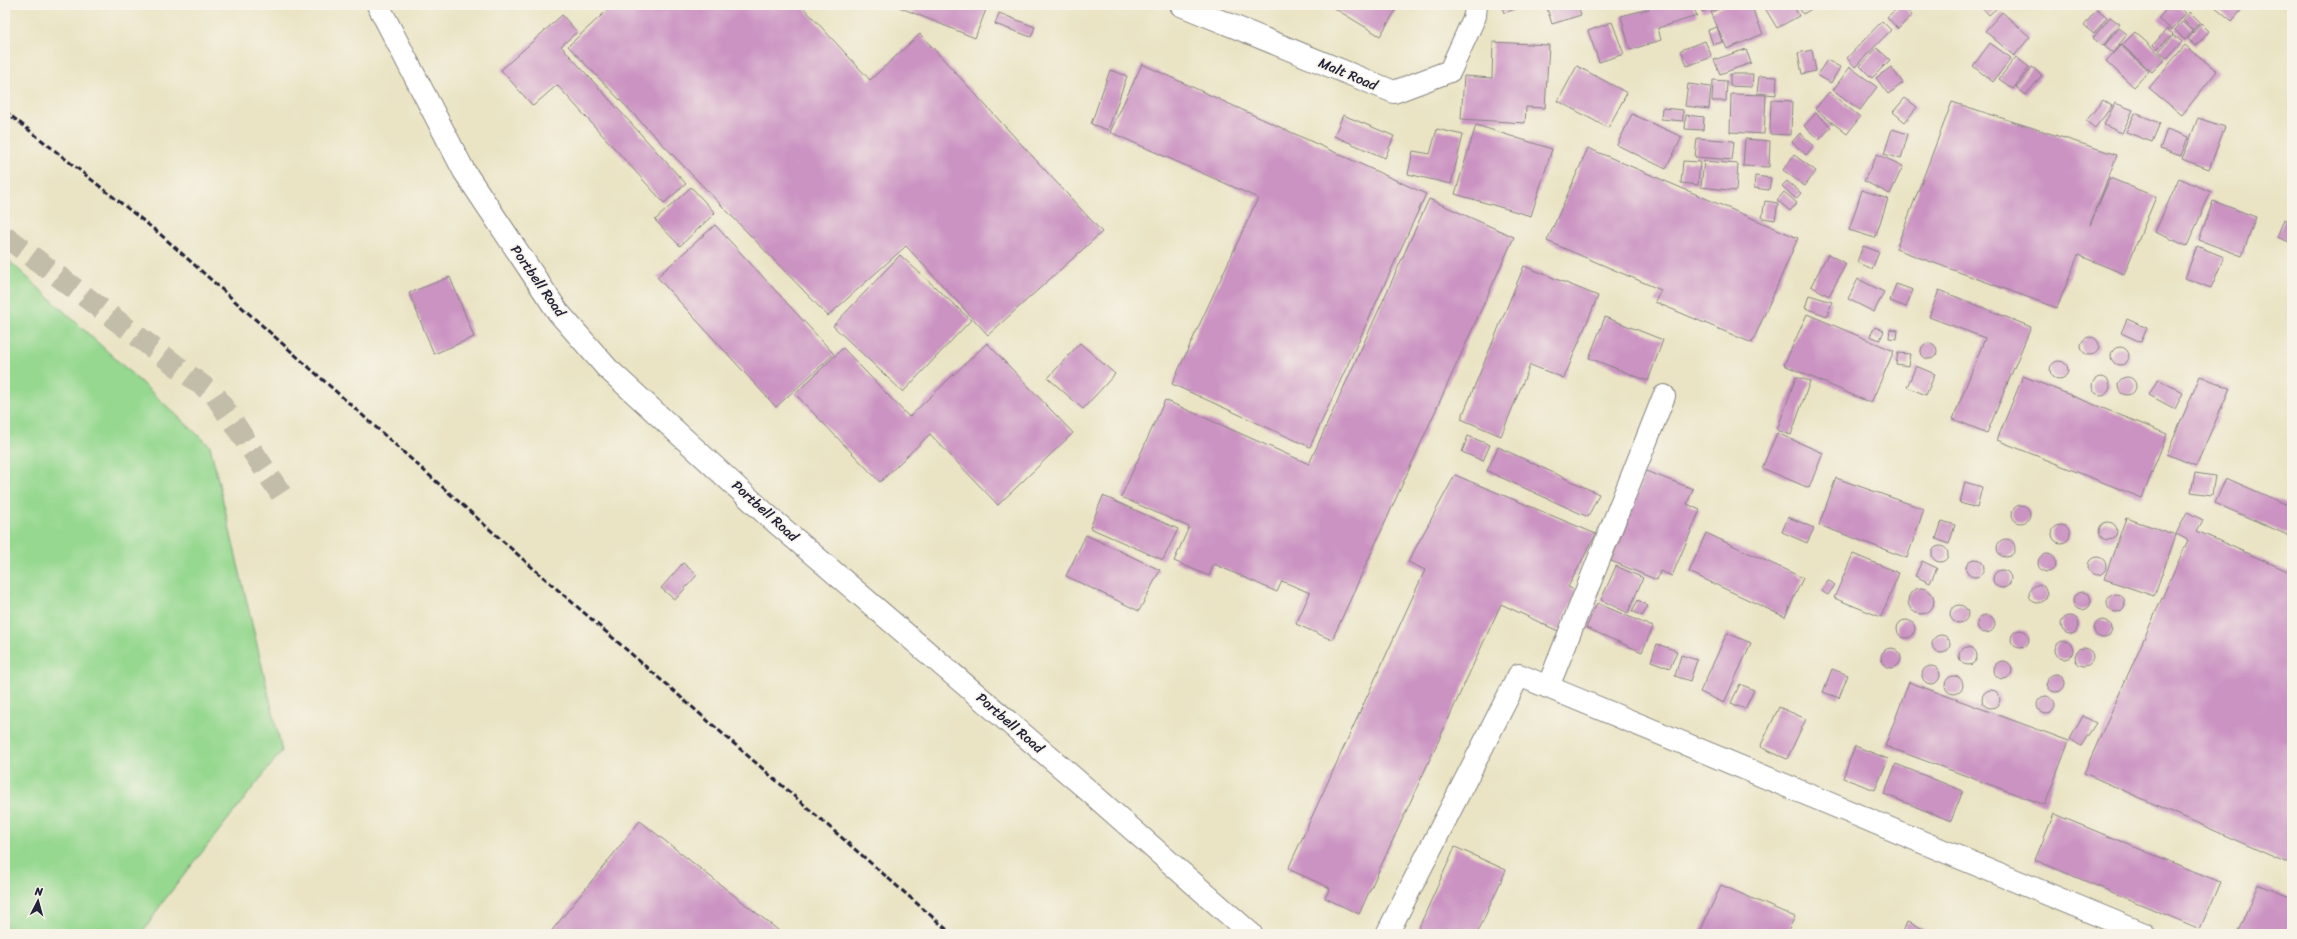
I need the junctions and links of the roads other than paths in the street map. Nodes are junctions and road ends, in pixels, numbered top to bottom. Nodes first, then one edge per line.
1 (378, 5) edge
2 (1181, 5) edge
3 (1476, 5) edge
4 (1664, 396) dead end
5 (1548, 687) junction
6 (1250, 934) edge
7 (1387, 934) edge
8 (2144, 934) edge

1 - 6 main road, Portbell Road
2 - 3 main road, Malt Road
4 - 5 main road
5 - 7 main road
5 - 8 main road

